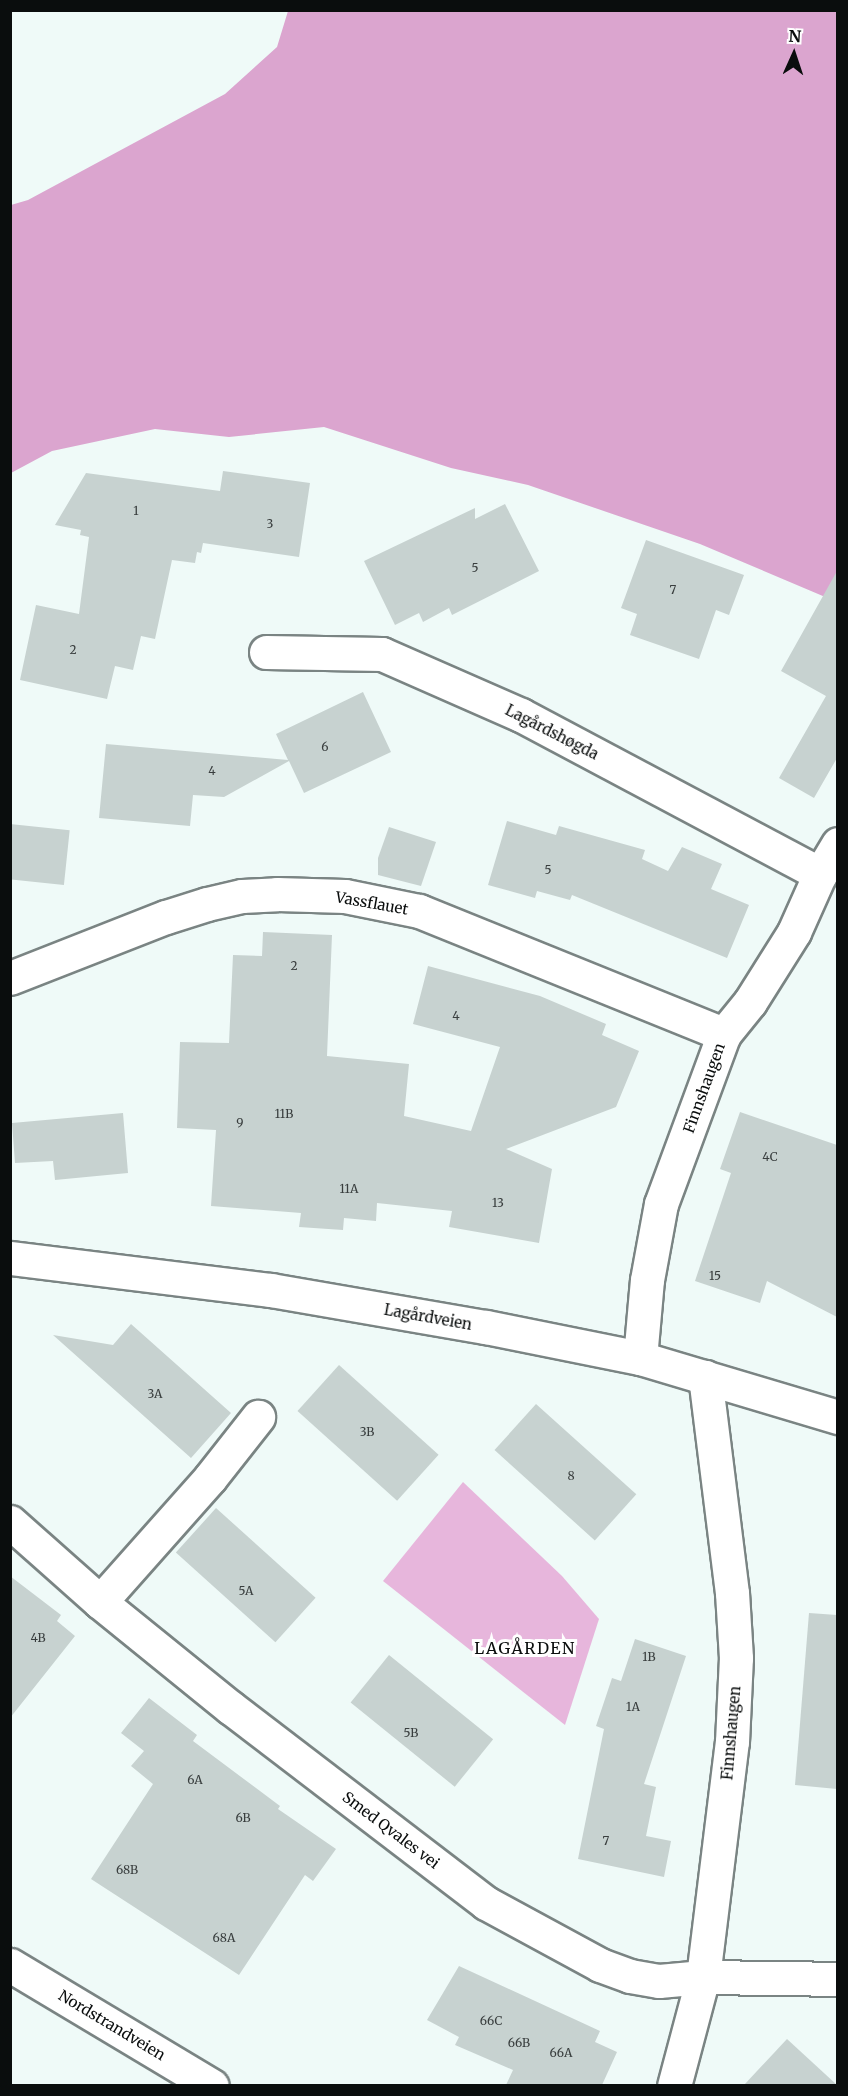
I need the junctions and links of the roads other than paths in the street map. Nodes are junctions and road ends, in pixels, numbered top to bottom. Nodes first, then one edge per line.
1 (266, 652) dead end
2 (837, 844) edge
3 (820, 874) junction
4 (10, 978) edge
5 (724, 1034) junction
6 (10, 1258) edge
7 (640, 1358) junction
8 (705, 1377) junction
9 (258, 1417) dead end
10 (837, 1417) edge
11 (10, 1522) edge
12 (100, 1602) junction
13 (10, 1965) edge
14 (703, 1977) junction
15 (837, 1979) edge
16 (212, 2085) edge
17 (674, 2085) edge

1 - 3 street, Lagårdshøgda
2 - 3 street, Finnshaugen
3 - 5 street, Finnshaugen
4 - 5 street, Vassflauet
5 - 7 street, Finnshaugen
6 - 7 street, Lagårdveien
7 - 8 street, Lagårdveien
8 - 10 street, Lagårdveien
8 - 14 street, Finnshaugen
9 - 12 street
11 - 12 street, Smed Qvales vei
12 - 14 street, Smed Qvales vei
13 - 16 street, Nordstrandveien
14 - 15 street, Smed Qvales vei
14 - 17 street, Finnshaugen

